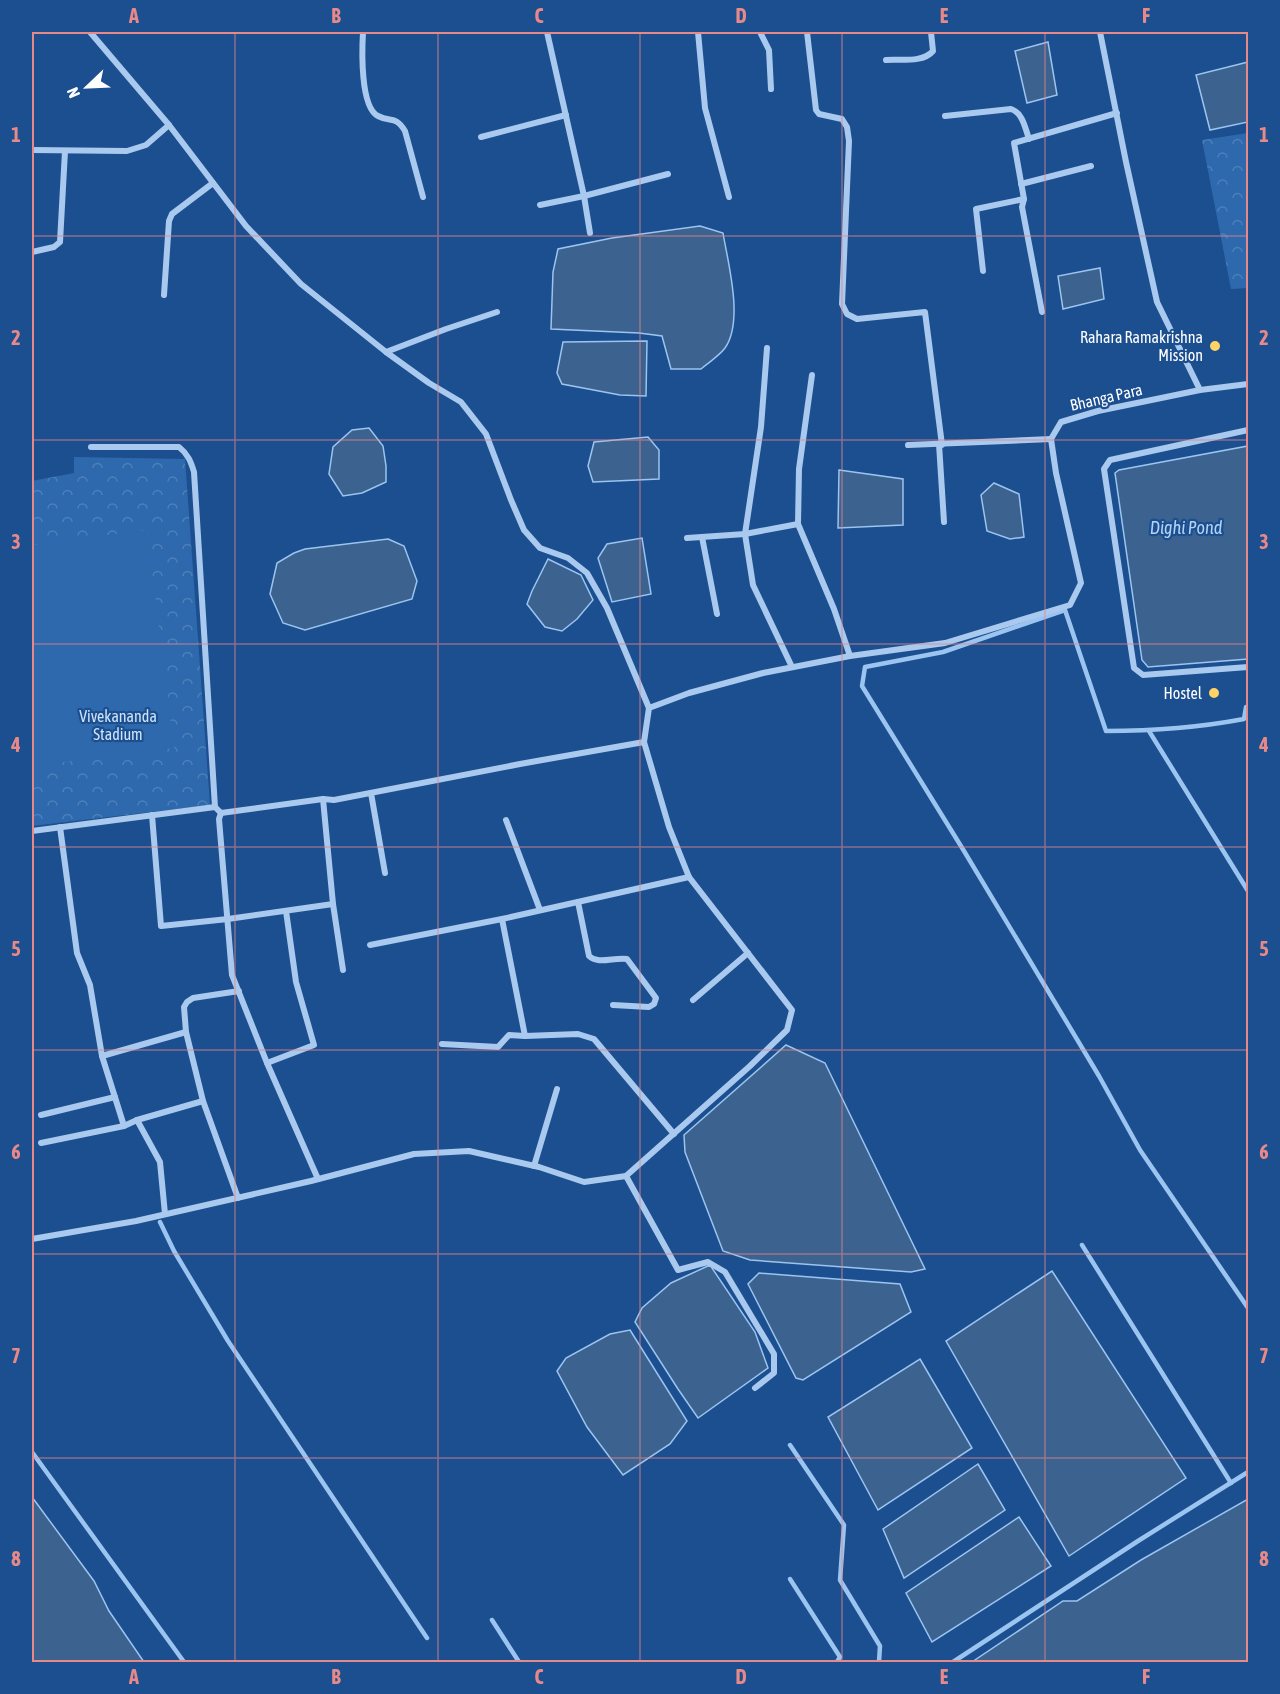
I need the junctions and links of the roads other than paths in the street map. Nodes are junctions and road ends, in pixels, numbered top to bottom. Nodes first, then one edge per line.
1 (90, 32) edge
2 (363, 32) edge
3 (547, 32) edge
4 (698, 32) edge
5 (760, 32) edge
6 (807, 32) edge
7 (931, 32) edge
8 (1100, 32) edge
9 (886, 60) dead end
10 (771, 89) dead end
11 (1117, 113) junction
12 (566, 115) junction
13 (945, 116) dead end
14 (169, 125) junction
15 (481, 137) dead end
16 (1029, 139) junction
17 (32, 150) edge
18 (65, 151) junction
19 (1091, 166) dead end
20 (668, 174) dead end
21 (213, 183) junction
22 (1022, 184) junction
23 (584, 196) junction
24 (423, 197) dead end
25 (729, 197) dead end
26 (1024, 199) junction
27 (540, 205) dead end
28 (590, 233) dead end
29 (32, 252) edge
30 (983, 271) dead end
31 (164, 295) dead end
32 (496, 312) dead end
33 (1042, 312) dead end
34 (767, 348) dead end
35 (386, 352) junction
36 (812, 375) dead end
37 (1248, 384) edge
38 (1200, 390) junction
39 (1248, 430) edge
40 (1051, 440) junction
41 (940, 444) junction
42 (908, 445) dead end
43 (91, 447) dead end
44 (944, 522) dead end
45 (798, 524) junction
46 (744, 534) junction
47 (702, 537) junction
48 (687, 538) dead end
49 (717, 614) dead end
50 (850, 656) junction
51 (792, 667) junction
52 (1248, 668) edge
53 (649, 708) junction
54 (644, 742) junction
55 (371, 793) junction
56 (323, 799) junction
57 (215, 807) junction
58 (221, 813) junction
59 (152, 815) junction
60 (506, 820) dead end
61 (60, 827) junction
62 (32, 831) edge
63 (385, 873) dead end
64 (689, 877) junction
65 (578, 902) junction
66 (333, 904) junction
67 (540, 910) junction
68 (286, 911) junction
69 (228, 919) junction
70 (502, 919) junction
71 (370, 945) dead end
72 (748, 952) junction
73 (343, 970) dead end
74 (239, 991) junction
75 (693, 1000) dead end
76 (613, 1005) dead end
77 (186, 1032) junction
78 (525, 1036) junction
79 (442, 1044) dead end
80 (102, 1056) junction
81 (267, 1063) junction
82 (557, 1089) dead end
83 (115, 1097) junction
84 (203, 1101) junction
85 (41, 1115) dead end
86 (137, 1120) junction
87 (124, 1126) junction
88 (674, 1134) junction
89 (40, 1143) dead end
90 (534, 1166) junction
91 (626, 1176) junction
92 (318, 1179) junction
93 (238, 1198) junction
94 (165, 1214) junction
95 (32, 1239) edge
96 (755, 1388) dead end

1 - 14 street
2 - 24 street
3 - 12 street
4 - 25 street
5 - 10 street
6 - 41 street
7 - 9 street
8 - 11 street
11 - 16 street
11 - 38 street
12 - 15 street
12 - 23 street
13 - 16 street
14 - 18 street
14 - 21 street
16 - 22 street
17 - 18 street
18 - 29 street
19 - 22 street
20 - 23 street
21 - 31 street
21 - 35 street
22 - 26 street
23 - 27 street
23 - 28 street
26 - 30 street
26 - 33 street
32 - 35 street
34 - 46 street
35 - 53 street
36 - 45 street
37 - 38 street, Bhanga Para
38 - 40 street, Bhanga Para
39 - 52 street
40 - 41 street
40 - 50 street
41 - 42 street
41 - 44 street
43 - 57 street
45 - 46 street
45 - 50 street
46 - 47 street
46 - 51 street
47 - 48 street
47 - 49 street
50 - 51 street
51 - 53 street
53 - 54 street
54 - 55 street
54 - 64 street
55 - 56 street
55 - 63 street
56 - 58 street
56 - 66 street
57 - 58 street
57 - 59 street
58 - 69 street
59 - 61 street
59 - 69 street
60 - 67 street
61 - 62 street
61 - 80 street
64 - 65 street
64 - 72 street
65 - 67 street
65 - 76 street
66 - 68 street
66 - 73 street
67 - 70 street
68 - 69 street
68 - 81 street
69 - 74 street
70 - 71 street
70 - 78 street
72 - 75 street
72 - 88 street
74 - 77 street
74 - 81 street
77 - 80 street
77 - 84 street
78 - 79 street
78 - 88 street
80 - 83 street
81 - 92 street
82 - 90 street
83 - 85 street
83 - 87 street
84 - 86 street
84 - 93 street
86 - 87 street
86 - 94 street
87 - 89 street
88 - 91 street
90 - 91 street
90 - 92 street
91 - 96 street
92 - 93 street
93 - 94 street
94 - 95 street

